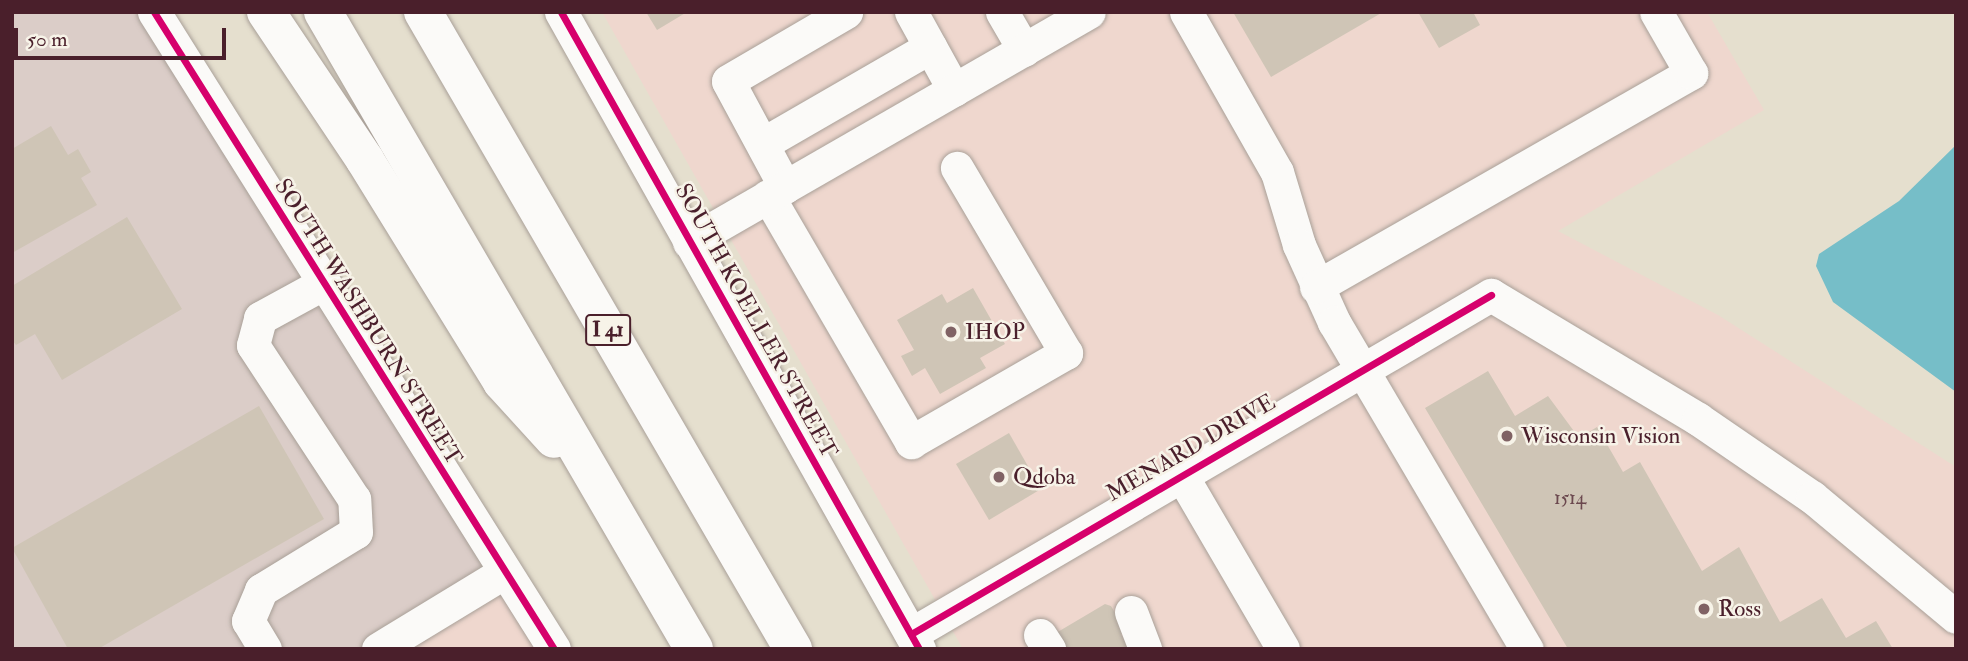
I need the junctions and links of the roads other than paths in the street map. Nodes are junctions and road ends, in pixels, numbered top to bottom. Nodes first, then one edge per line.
1 (153, 12) edge
2 (266, 12) edge
3 (323, 12) edge
4 (423, 12) edge
5 (561, 12) edge
6 (911, 12) edge
7 (1002, 12) edge
8 (1089, 12) edge
9 (1186, 12) edge
10 (1656, 12) edge
11 (833, 15) edge
12 (930, 47) junction
13 (1024, 50) junction
14 (954, 90) junction
15 (764, 143) junction
16 (957, 168) dead end
17 (777, 191) junction
18 (689, 242) junction
19 (322, 284) junction
20 (1316, 287) junction
21 (1362, 371) junction
22 (1182, 476) junction
23 (607, 498) junction
24 (503, 573) junction
25 (1130, 612) dead end
26 (1956, 617) edge
27 (915, 642) edge
28 (261, 647) edge
29 (378, 649) edge
30 (554, 649) edge
31 (694, 649) edge
32 (793, 649) edge
33 (1145, 649) edge
34 (1283, 649) edge
35 (1527, 649) edge

1 - 19 street, SOUTH WASHBURN STREET
2 - 23 highway
3 - 23 highway
4 - 32 highway, I 41
5 - 18 street, SOUTH KOELLER STREET
6 - 12 street
7 - 13 street
8 - 13 street
9 - 20 street
10 - 20 street
11 - 15 street
12 - 14 street
12 - 15 street
13 - 14 street
14 - 17 street
15 - 17 street
16 - 17 street
17 - 18 street
18 - 27 street, SOUTH KOELLER STREET
19 - 24 street, SOUTH WASHBURN STREET
19 - 28 street
20 - 21 street
21 - 22 street, MENARD DRIVE
21 - 26 street, MENARD DRIVE
21 - 35 street
22 - 27 street, MENARD DRIVE
22 - 34 street
23 - 31 highway
24 - 29 street
24 - 30 street, SOUTH WASHBURN STREET
25 - 33 street

